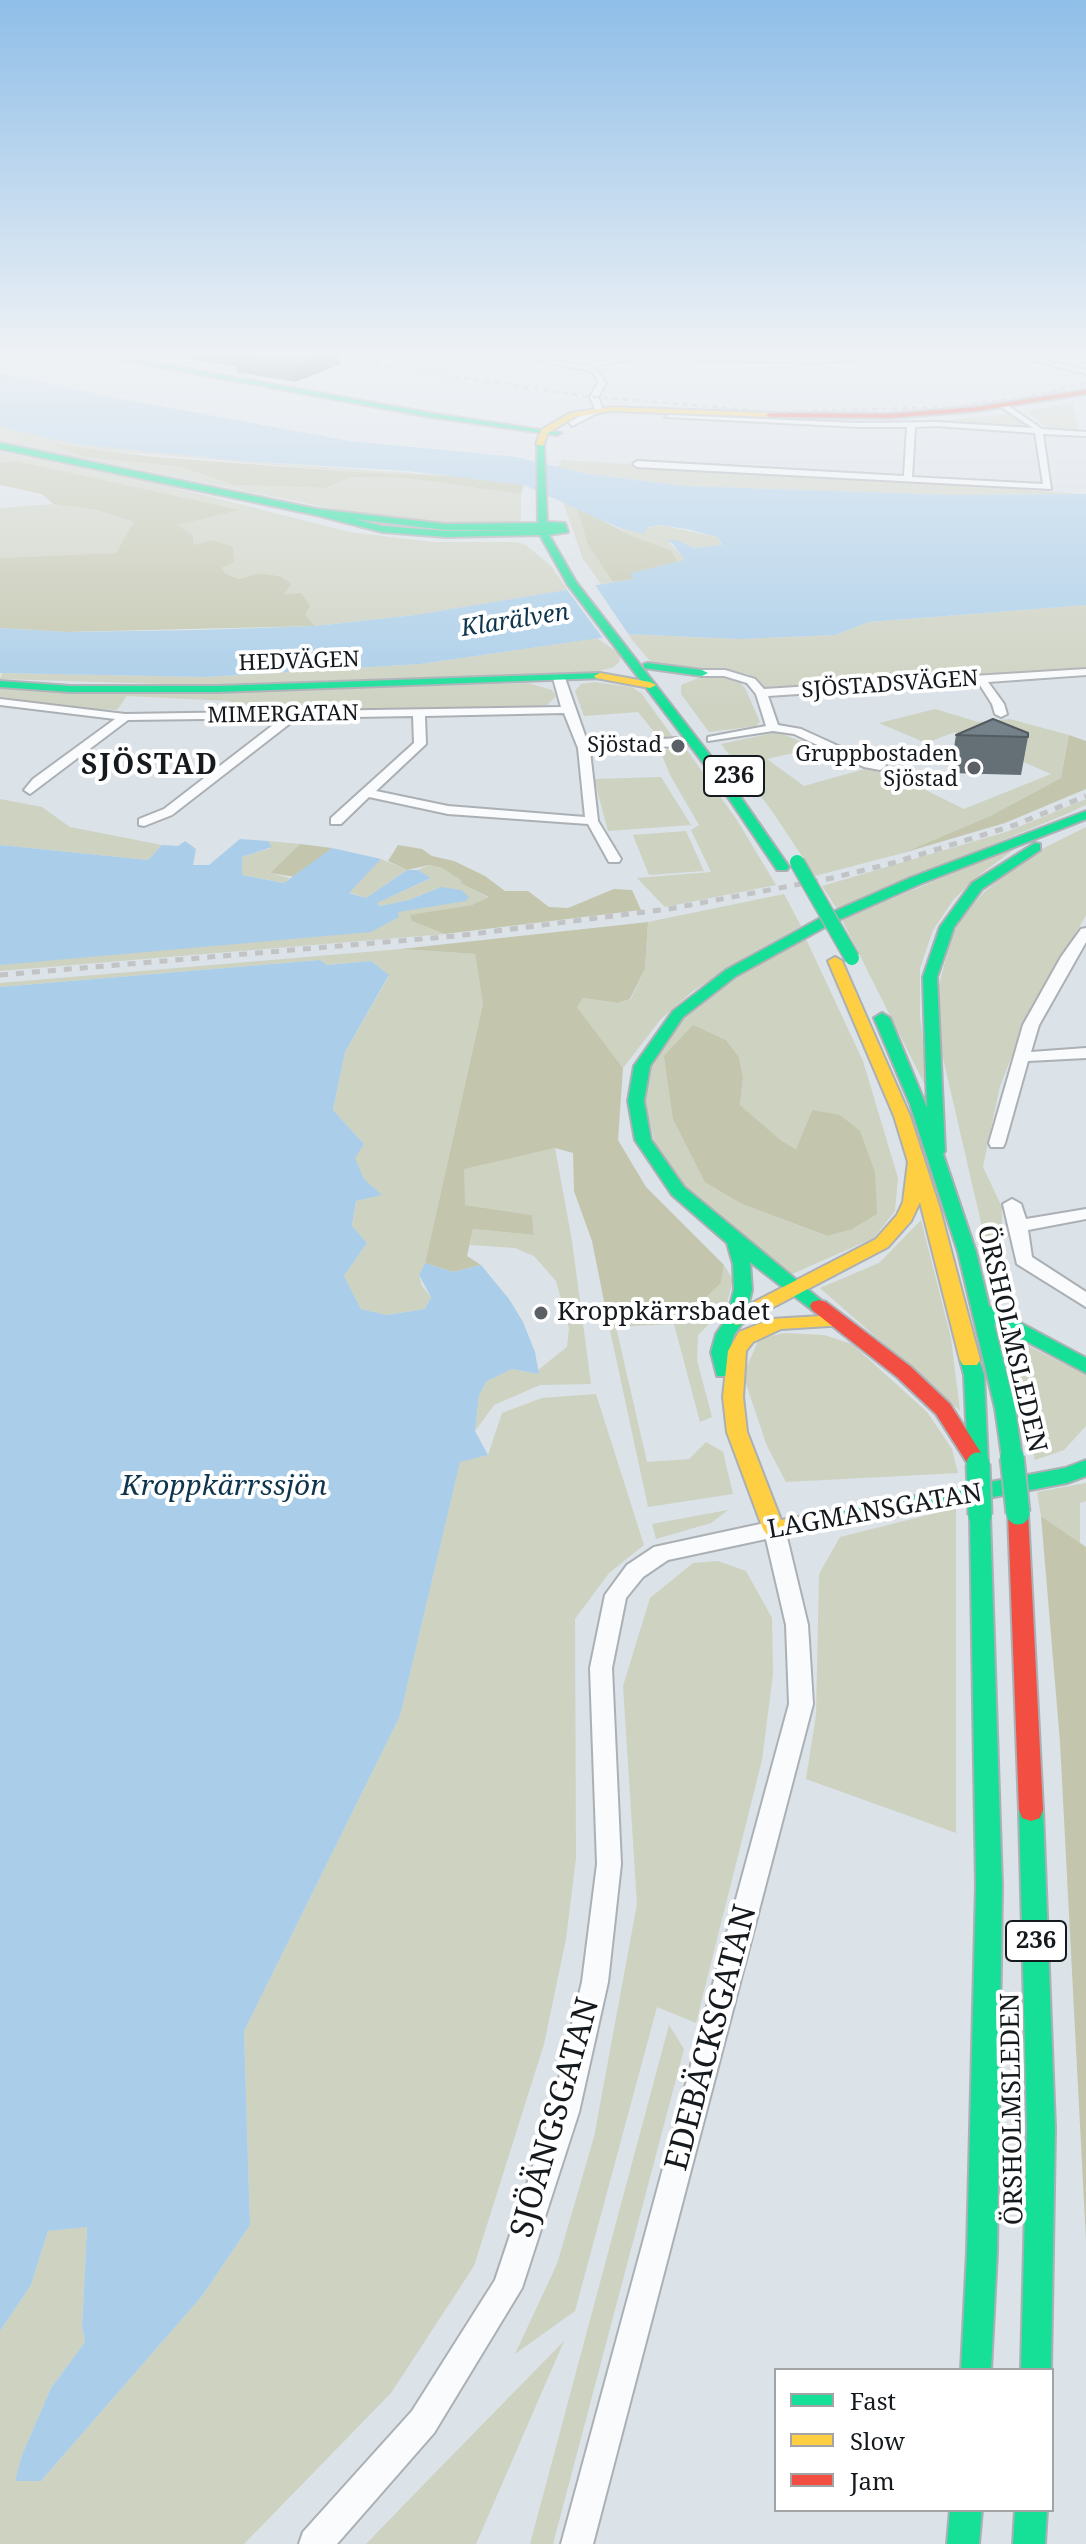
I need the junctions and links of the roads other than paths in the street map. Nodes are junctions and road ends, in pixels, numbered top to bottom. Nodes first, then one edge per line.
1 (128, 473) edge
2 (563, 473) edge
3 (806, 473) edge
4 (908, 473) edge
5 (1046, 473) edge
6 (908, 478) junction
7 (556, 518) junction
8 (543, 529) junction
9 (580, 582) junction
10 (626, 648) junction
11 (1086, 672) edge
12 (702, 673) junction
13 (600, 676) junction
14 (559, 678) junction
15 (981, 679) junction
16 (655, 681) junction
17 (0, 684) edge
18 (761, 693) junction
19 (2, 703) edge
20 (568, 710) junction
21 (419, 713) junction
22 (1001, 714) dead end
23 (292, 716) junction
24 (125, 717) junction
25 (773, 728) junction
26 (712, 739) dead end
27 (677, 742) dead end
28 (584, 748) junction
29 (880, 766) dead end
30 (30, 790) dead end
31 (368, 793) junction
32 (1086, 817) edge
33 (336, 821) dead end
34 (592, 821) junction
35 (144, 822) dead end
36 (614, 859) dead end
37 (1086, 932) edge
38 (844, 960) junction
39 (1086, 1053) edge
40 (1023, 1057) junction
41 (997, 1143) dead end
42 (937, 1155) junction
43 (916, 1162) junction
44 (1012, 1204) dead end
45 (1086, 1214) edge
46 (1019, 1226) junction
47 (735, 1241) junction
48 (798, 1287) junction
49 (1086, 1301) edge
50 (983, 1310) junction
51 (736, 1319) junction
52 (838, 1321) junction
53 (1086, 1366) edge
54 (733, 1397) junction
55 (978, 1464) junction
56 (1086, 1468) edge
57 (774, 1529) junction
58 (662, 1553) joint
59 (976, 2368) edge
60 (1036, 2368) edge
61 (966, 2512) edge
62 (1031, 2512) edge
63 (315, 2544) edge
64 (577, 2544) edge
65 (963, 2544) edge
66 (1029, 2544) edge

1 - 8 main road
2 - 7 main road, ÖRSHOLMSLEDEN / 236
3 - 6 street
4 - 6 street
5 - 6 street
7 - 8 main road, ÖRSHOLMSLEDEN / 236
7 - 8 main road
7 - 9 main road, ÖRSHOLMSLEDEN / 236
8 - 9 main road, ÖRSHOLMSLEDEN / 236
9 - 10 main road, ÖRSHOLMSLEDEN / 236
10 - 13 main road
10 - 16 main road, ÖRSHOLMSLEDEN / 236
11 - 15 street, SJÖSTADSVÄGEN
12 - 16 main road
12 - 16 main road
12 - 18 street
13 - 14 main road, HEDVÄGEN
13 - 16 main road
14 - 17 main road, HEDVÄGEN
14 - 20 street
15 - 18 street, SJÖSTADSVÄGEN
15 - 22 street
16 - 38 main road, ÖRSHOLMSLEDEN / 236, bridge
18 - 25 street
19 - 24 street, MIMERGATAN
20 - 21 street, MIMERGATAN
20 - 28 street
21 - 23 street, MIMERGATAN
21 - 31 street
23 - 24 street, MIMERGATAN
23 - 35 street
24 - 30 street
25 - 26 street
25 - 29 street
27 - 28 street
28 - 34 street
31 - 33 street
31 - 34 street
32 - 42 main road
32 - 47 main road
34 - 36 street
37 - 40 street
38 - 42 main road, ÖRSHOLMSLEDEN / 236
38 - 43 main road, ÖRSHOLMSLEDEN / 236
39 - 40 street
40 - 41 street
42 - 50 main road, ÖRSHOLMSLEDEN / 236
43 - 48 main road
43 - 55 main road, ÖRSHOLMSLEDEN / 236
44 - 46 street
45 - 46 street
46 - 49 street
47 - 48 main road
47 - 51 main road
48 - 51 main road
48 - 52 main road
50 - 53 main road
50 - 60 main road, ÖRSHOLMSLEDEN / 236, bridge
51 - 54 main road
52 - 54 main road
52 - 55 main road
54 - 57 main road
55 - 59 main road, ÖRSHOLMSLEDEN / 236, bridge
56 - 57 main road, LAGMANSGATAN
57 - 58 street, LAGMANSGATAN
57 - 64 street, EDEBÄCKSGATAN
58 - 63 street, SJÖÄNGSGATAN
61 - 65 main road
62 - 66 main road

